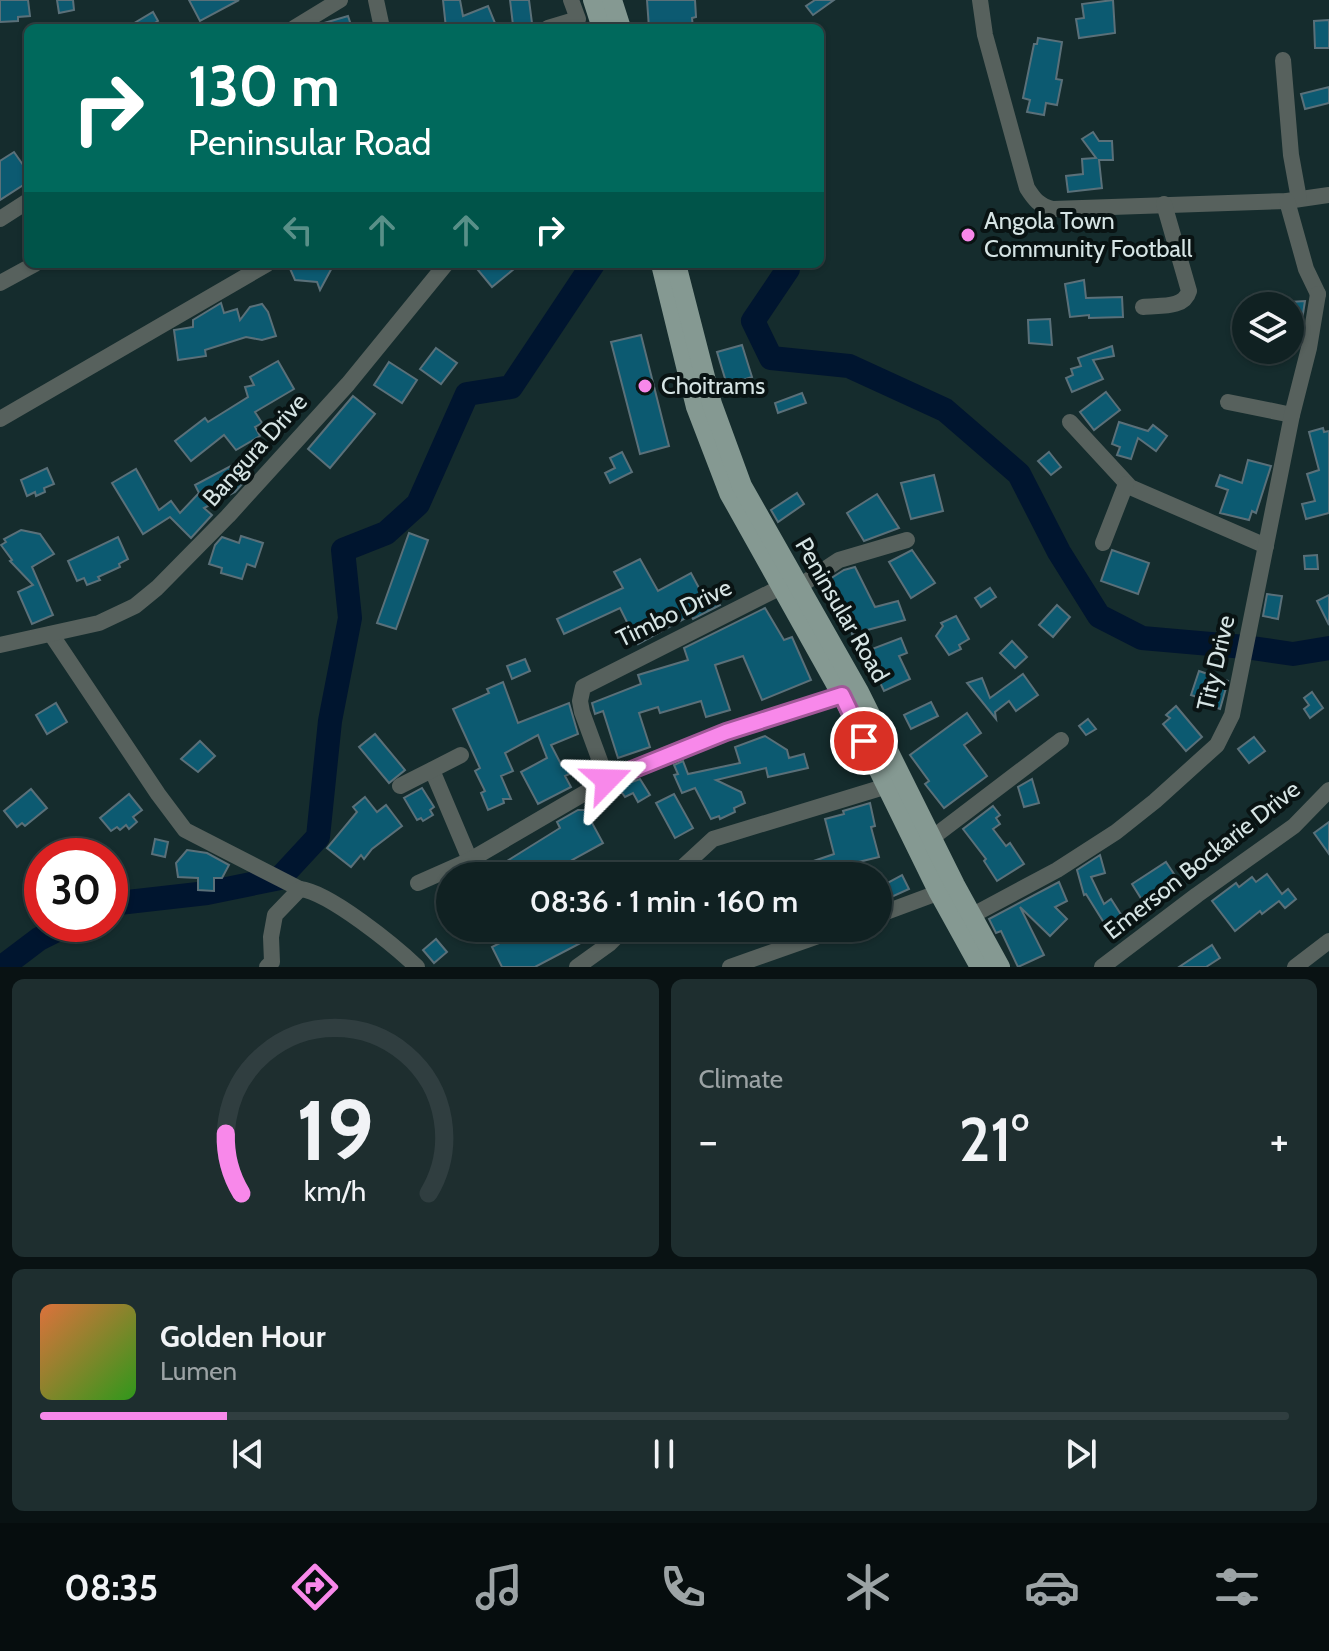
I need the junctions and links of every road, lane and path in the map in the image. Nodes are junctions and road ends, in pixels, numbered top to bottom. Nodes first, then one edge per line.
1 (340, 0) edge
2 (376, 0) edge
3 (571, 0) edge
4 (593, 0) edge
5 (612, 0) edge
6 (980, 0) edge
7 (301, 24) edge
8 (381, 24) edge
9 (561, 24) edge
10 (601, 24) edge
11 (620, 24) edge
12 (1283, 60) dead end
13 (1329, 195) edge
14 (1293, 200) junction
15 (24, 204) edge
16 (1164, 204) junction
17 (0, 219) edge
18 (28, 268) edge
19 (260, 268) edge
20 (443, 268) edge
21 (662, 268) edge
22 (677, 268) edge
23 (0, 283) edge
24 (1323, 291) edge
25 (1143, 307) dead end
26 (1228, 402) dead end
27 (1292, 415) junction
28 (0, 419) edge
29 (1070, 422) dead end
30 (1126, 484) junction
31 (907, 540) dead end
32 (1103, 543) dead end
33 (1266, 546) junction
34 (790, 587) junction
35 (51, 634) junction
36 (0, 645) edge
37 (842, 695) junction
38 (1061, 740) dead end
39 (461, 755) dead end
40 (432, 770) junction
41 (607, 780) junction
42 (895, 784) junction
43 (400, 786) dead end
44 (1329, 790) edge
45 (932, 838) junction
46 (470, 860) junction
47 (688, 862) edge
48 (418, 883) dead end
49 (295, 886) junction
50 (947, 889) junction
51 (892, 910) edge
52 (971, 916) junction
53 (1329, 941) edge
54 (611, 942) edge
55 (801, 942) edge
56 (267, 967) edge
57 (417, 967) edge
58 (577, 967) edge
59 (730, 967) edge
60 (980, 967) edge
61 (1000, 967) edge
62 (1102, 967) edge
63 (1295, 967) edge

1 - 7 street
2 - 8 street
3 - 9 street
4 - 10 main road
5 - 11 main road
6 - 16 street
12 - 14 street
13 - 14 street
14 - 16 street
14 - 24 street
15 - 17 street
16 - 25 street
18 - 23 street
19 - 28 street
20 - 35 street, Bangura Drive
21 - 34 main road, Peninsular Road
22 - 34 main road, Peninsular Road
24 - 27 street, Tity Drive
26 - 27 street
27 - 33 street, Tity Drive
29 - 30 street
30 - 32 street
30 - 33 street
31 - 34 street, Timbo Drive
33 - 52 street, Tity Drive
34 - 37 main road, Peninsular Road
34 - 41 street, Timbo Drive
34 - 42 main road, Peninsular Road
35 - 36 street, Bangura Drive
35 - 49 street
37 - 41 street
37 - 42 main road, Peninsular Road
38 - 45 street
39 - 40 street
40 - 43 street
40 - 46 street
41 - 46 street
42 - 45 main road, Peninsular Road
42 - 47 street
42 - 50 main road, Peninsular Road
44 - 62 street, Emerson Bockarie Drive
45 - 50 main road, Peninsular Road
46 - 48 street
49 - 56 street
49 - 57 street
50 - 51 street
50 - 52 main road, Peninsular Road
50 - 60 main road, Peninsular Road
52 - 61 main road, Peninsular Road
53 - 63 street
54 - 58 street
55 - 59 street

